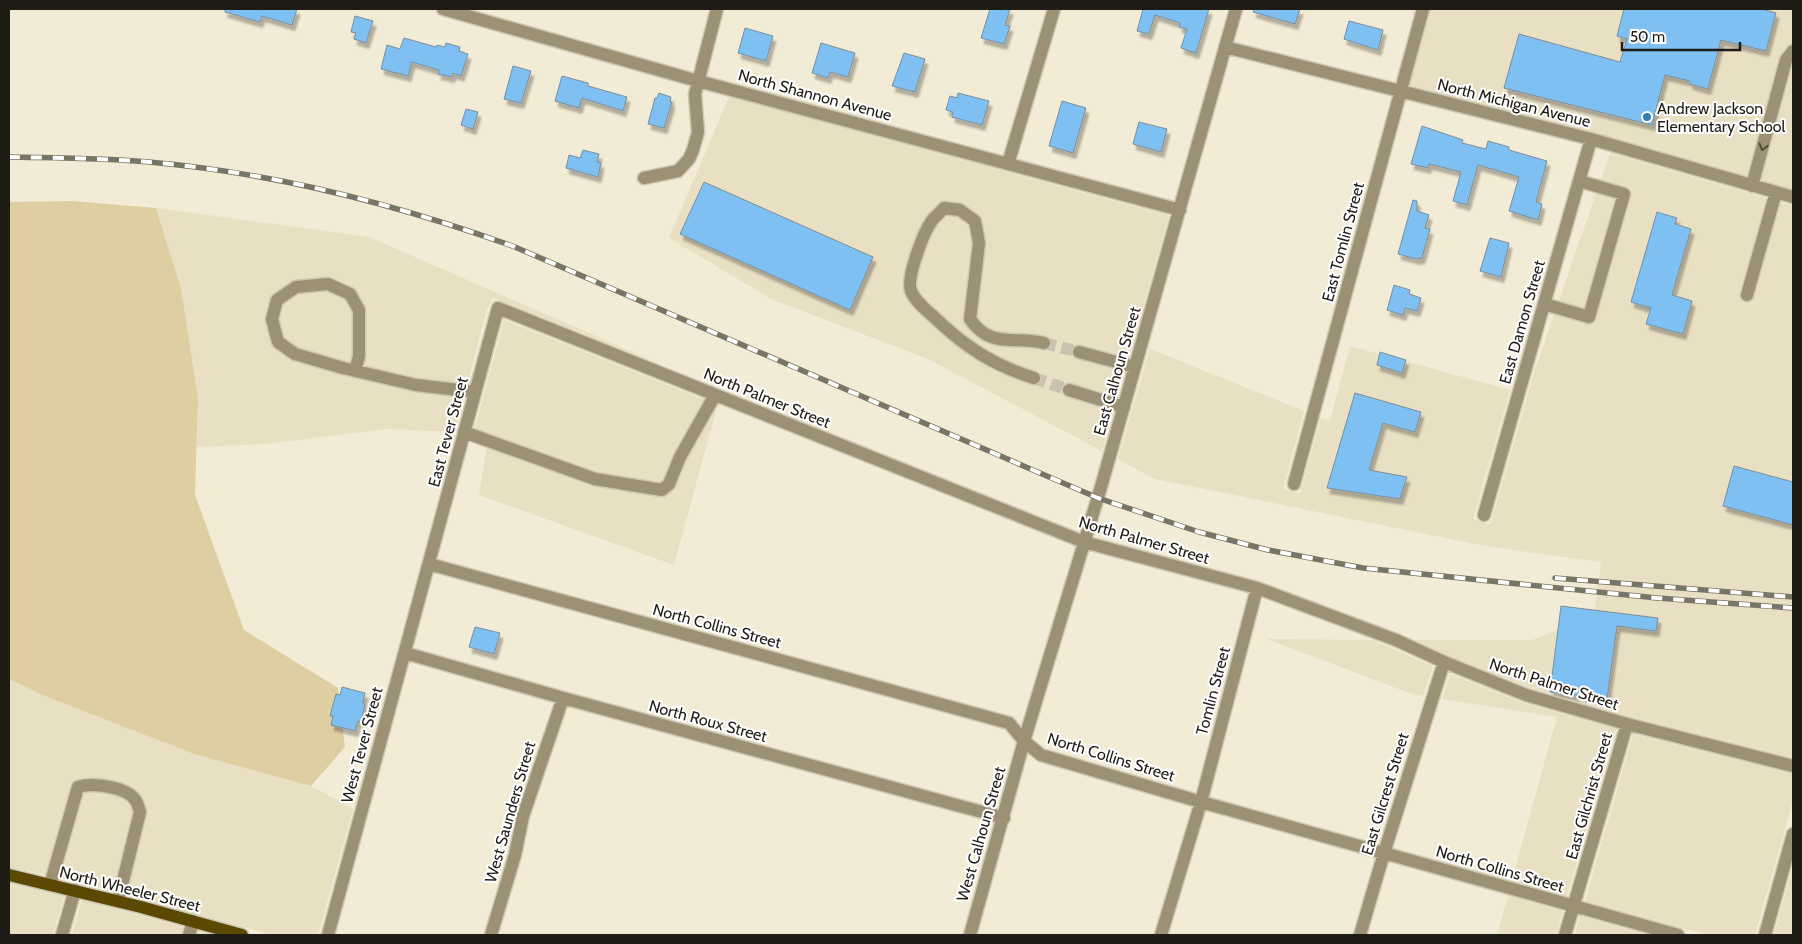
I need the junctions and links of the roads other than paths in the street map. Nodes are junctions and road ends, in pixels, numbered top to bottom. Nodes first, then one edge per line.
1 (443, 9) edge
2 (717, 9) edge
3 (1054, 9) edge
4 (1236, 9) edge
5 (1424, 9) edge
6 (1225, 47) junction
7 (1793, 51) edge
8 (698, 81) junction
9 (1401, 92) junction
10 (1591, 139) junction
11 (1008, 164) junction
12 (644, 178) dead end
13 (1579, 181) junction
14 (1752, 186) junction
15 (1776, 192) junction
16 (1793, 197) edge
17 (1180, 210) junction
18 (1747, 295) dead end
19 (1544, 304) junction
20 (498, 308) joint
21 (1044, 343) tunnel mouth
22 (1079, 352) tunnel mouth
23 (1135, 367) junction
24 (355, 371) junction
25 (1034, 378) tunnel mouth
26 (1069, 390) tunnel mouth
27 (475, 392) junction
28 (715, 395) junction
29 (1124, 407) junction
30 (464, 432) junction
31 (1294, 484) dead end
32 (1484, 515) dead end
33 (1084, 542) junction
34 (429, 564) junction
35 (1257, 588) junction
36 (405, 652) junction
37 (1444, 662) junction
38 (563, 698) junction
39 (1627, 724) junction
40 (1024, 741) junction
41 (1793, 766) edge
42 (1201, 802) junction
43 (1004, 818) junction
44 (1793, 834) edge
45 (1384, 853) junction
46 (9, 876) edge
47 (50, 885) junction
48 (75, 890) junction
49 (118, 901) junction
50 (1574, 906) junction
51 (193, 922) junction
52 (62, 935) edge
53 (189, 935) edge
54 (242, 935) edge
55 (328, 935) edge
56 (491, 935) edge
57 (970, 935) edge
58 (1161, 935) edge
59 (1360, 935) edge
60 (1565, 935) edge
61 (1678, 935) edge
62 (1765, 935) edge

1 - 8 street, North Shannon Avenue
2 - 8 street
3 - 11 street
4 - 6 street, East Calhoun Street
5 - 9 street, East Tomlin Street
6 - 9 street, North Michigan Avenue
6 - 17 street, East Calhoun Street
7 -> 14 street
8 - 11 street, North Shannon Avenue
8 - 12 street
9 - 10 street, North Michigan Avenue
9 - 31 street, East Tomlin Street
10 - 13 street, East Damon Street
10 - 14 street, North Michigan Avenue
11 - 17 street, North Shannon Avenue
13 - 19 street, East Damon Street
13 - 19 street
14 - 15 street, North Michigan Avenue
15 - 16 street, North Michigan Avenue
15 - 18 street
17 - 23 street, East Calhoun Street
19 - 32 street, East Damon Street
20 - 27 street, East Tever Street
20 - 28 street, North Palmer Street
21 - 25 street
22 - 23 street
23 - 29 street, East Calhoun Street
24 - 24 street
24 - 27 street
26 - 29 street
27 - 30 street, East Tever Street
28 - 30 street
28 - 33 street, North Palmer Street
29 - 33 street, East Calhoun Street
30 - 34 street, East Tever Street
33 - 35 street, North Palmer Street
33 - 40 street, East Calhoun Street
34 - 36 street, West Tever Street
34 - 40 street, North Collins Street
35 - 37 street, North Palmer Street
35 - 42 street, Tomlin Street
36 - 38 street, North Roux Street
36 - 55 street, West Tever Street
37 - 39 street, North Palmer Street
37 - 45 street, East Gilcrest Street
38 - 43 street, North Roux Street
38 - 56 street, West Saunders Street
39 - 41 street, North Palmer Street
39 - 50 street, East Gilchrist Street
40 - 42 street, North Collins Street
40 - 43 street, West Calhoun Street
42 - 45 street, North Collins Street
42 - 58 street, Tomlin Street
43 - 57 street, West Calhoun Street
44 - 62 street
45 - 50 street, North Collins Street
45 - 59 street, East Gilcrest Street
46 - 47 main road, North Wheeler Street
47 - 48 main road, North Wheeler Street
47 - 49 street
48 - 49 main road, North Wheeler Street
48 - 52 street
49 - 51 main road, North Wheeler Street
50 - 60 street, East Gilchrist Street
50 - 61 street, North Collins Street
51 - 53 street
51 - 54 main road, North Wheeler Street

